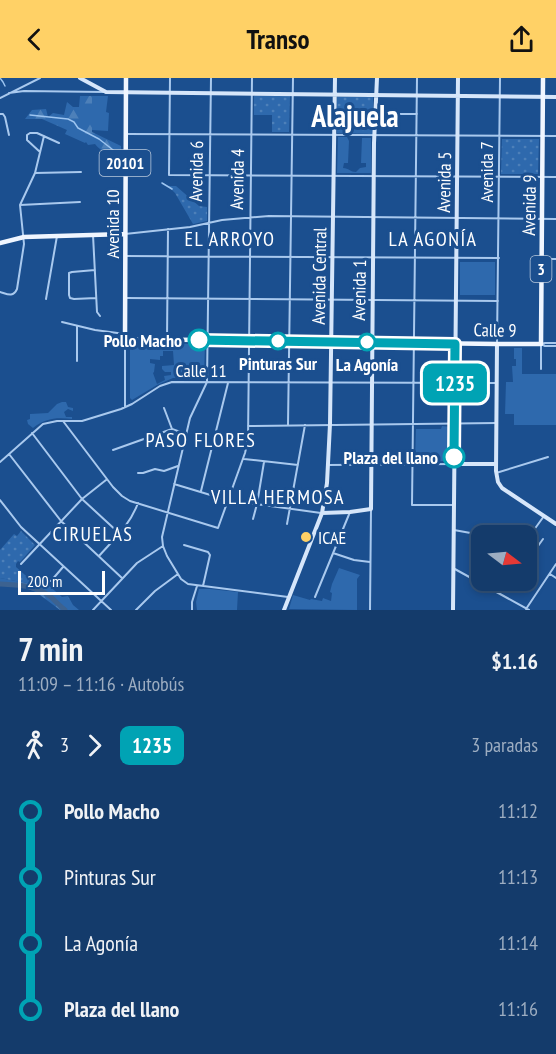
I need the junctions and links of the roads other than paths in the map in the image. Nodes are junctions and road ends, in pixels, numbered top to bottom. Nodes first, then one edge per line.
1 (40, 78) edge
2 (80, 78) edge
3 (126, 78) edge
4 (170, 78) edge
5 (211, 78) edge
6 (252, 78) edge
7 (293, 78) edge
8 (335, 78) edge
9 (377, 78) edge
10 (417, 78) edge
11 (458, 78) edge
12 (500, 78) edge
13 (543, 78) edge
14 (23, 86) junction
15 (24, 91) junction
16 (106, 92) junction
17 (126, 92) junction
18 (9, 93) junction
19 (170, 93) junction
20 (211, 93) junction
21 (252, 93) junction
22 (292, 94) junction
23 (417, 94) junction
24 (335, 95) junction
25 (375, 95) junction
26 (458, 95) junction
27 (500, 95) junction
28 (543, 96) junction
29 (556, 97) edge
30 (0, 98) edge
31 (0, 114) edge
32 (375, 114) junction
33 (417, 114) junction
34 (125, 134) junction
35 (169, 134) junction
36 (9, 135) dead end
37 (210, 135) junction
38 (251, 135) junction
39 (292, 135) junction
40 (335, 135) junction
41 (44, 136) junction
42 (374, 136) junction
43 (417, 136) junction
44 (458, 136) junction
45 (499, 136) junction
46 (543, 136) junction
47 (556, 136) edge
48 (59, 143) dead end
49 (40, 152) junction
50 (81, 172) dead end
51 (35, 173) junction
52 (210, 175) junction
53 (251, 176) junction
54 (292, 176) junction
55 (334, 176) junction
56 (374, 176) junction
57 (416, 176) junction
58 (457, 176) junction
59 (499, 177) junction
60 (543, 177) junction
61 (556, 177) edge
62 (80, 202) dead end
63 (20, 205) junction
64 (291, 216) junction
65 (250, 217) junction
66 (333, 217) junction
67 (374, 217) junction
68 (415, 218) junction
69 (457, 218) junction
70 (499, 219) junction
71 (542, 219) junction
72 (556, 219) edge
73 (209, 223) junction
74 (168, 229) junction
75 (125, 234) junction
76 (93, 235) junction
77 (57, 236) junction
78 (24, 237) junction
79 (0, 243) edge
80 (125, 256) junction
81 (168, 256) junction
82 (209, 257) junction
83 (250, 257) junction
84 (290, 258) junction
85 (332, 258) junction
86 (373, 258) junction
87 (415, 258) junction
88 (498, 258) junction
89 (456, 259) junction
90 (542, 259) junction
91 (556, 259) edge
92 (95, 270) junction
93 (0, 292) edge
94 (46, 298) dead end
95 (96, 298) junction
96 (125, 298) junction
97 (167, 298) junction
98 (208, 298) junction
99 (249, 299) junction
100 (290, 299) junction
101 (332, 299) junction
102 (373, 300) junction
103 (414, 300) junction
104 (456, 300) junction
105 (498, 301) junction
106 (100, 316) dead end
107 (62, 322) dead end
108 (77, 326) junction
109 (125, 337) junction
110 (167, 340) junction
111 (208, 340) junction
112 (249, 341) junction
113 (290, 341) junction
114 (331, 342) junction
115 (372, 342) junction
116 (414, 343) junction
117 (455, 344) junction
118 (497, 344) junction
119 (541, 344) junction
120 (556, 344) edge
121 (77, 361) dead end
122 (541, 369) dead end
123 (207, 382) junction
124 (331, 382) junction
125 (372, 382) junction
126 (413, 382) junction
127 (228, 383) junction
128 (248, 383) junction
129 (289, 383) junction
130 (455, 383) junction
131 (497, 383) junction
132 (125, 407) junction
133 (164, 408) dead end
134 (63, 421) junction
135 (371, 423) junction
136 (413, 423) junction
137 (455, 423) junction
138 (496, 423) junction
139 (330, 424) junction
140 (288, 425) junction
141 (305, 425) junction
142 (248, 426) junction
143 (172, 429) junction
144 (32, 433) junction
145 (186, 434) junction
146 (113, 450) dead end
147 (9, 454) junction
148 (549, 457) dead end
149 (243, 459) junction
150 (0, 462) edge
151 (264, 462) junction
152 (454, 464) junction
153 (496, 464) junction
154 (298, 465) junction
155 (328, 465) junction
156 (370, 465) junction
157 (412, 465) junction
158 (178, 466) junction
159 (138, 473) dead end
160 (496, 473) junction
161 (107, 479) junction
162 (174, 484) junction
163 (201, 492) junction
164 (82, 499) junction
165 (0, 500) edge
166 (227, 500) junction
167 (138, 503) junction
168 (257, 504) junction
169 (3, 505) junction
170 (454, 506) junction
171 (0, 508) edge
172 (290, 509) junction
173 (371, 509) junction
174 (168, 512) junction
175 (350, 512) junction
176 (322, 513) junction
177 (544, 516) junction
178 (253, 519) dead end
179 (61, 521) junction
180 (287, 524) dead end
181 (556, 524) edge
182 (537, 526) edge
183 (454, 530) junction
184 (471, 533) edge
185 (120, 534) junction
186 (543, 539) dead end
187 (40, 545) junction
188 (184, 545) dead end
189 (163, 546) junction
190 (537, 547) edge
191 (333, 553) junction
192 (99, 556) junction
193 (370, 562) junction
194 (21, 564) dead end
195 (556, 564) edge
196 (63, 567) junction
197 (453, 570) junction
198 (178, 574) junction
199 (550, 574) junction
200 (464, 575) junction
201 (122, 578) junction
202 (556, 578) edge
203 (51, 581) dead end
204 (453, 581) junction
205 (197, 586) junction
206 (203, 586) junction
207 (288, 597) junction
208 (315, 597) dead end
209 (101, 601) junction
210 (527, 609) edge
211 (93, 610) edge
212 (111, 610) edge
213 (136, 610) edge
214 (192, 610) edge
215 (284, 610) edge
216 (370, 610) edge
217 (453, 610) edge

1 - 14 street
2 - 16 street
3 - 17 main road, Avenida 10 / 20101
4 - 19 street
5 - 20 street, Avenida 6
6 - 21 street, Avenida 4
7 - 22 street
8 - 24 street, Avenida Central
9 - 25 street, Avenida 1
10 - 23 street
11 - 26 street, Avenida 5
12 - 27 street, Avenida 7
13 - 28 main road, Avenida 9 / 3
14 - 15 street
14 - 18 street
15 - 16 street
15 - 18 street
16 - 17 street
17 - 19 street
17 - 34 main road, Avenida 10 / 20101
18 - 30 street
19 - 20 street
19 - 35 street
20 - 21 street
20 - 37 street, Avenida 6
21 - 22 street
21 - 38 street, Avenida 4
22 - 24 street
22 - 39 street
23 - 25 street
23 - 26 street
23 - 33 street
24 - 25 street
24 - 40 street, Avenida Central
25 - 32 street, Avenida 1
26 - 27 street
26 - 44 street, Avenida 5
27 - 28 street
27 - 45 street, Avenida 7
28 - 29 street
28 - 46 main road, Avenida 9 / 3
31 - 36 street
32 - 33 street
32 - 42 street, Avenida 1
33 - 43 street
34 - 35 street
34 - 75 main road, Avenida 10 / 20101
35 - 37 street
35 - 52 street
37 - 38 street
37 - 52 street, Avenida 6
38 - 39 street
38 - 53 street, Avenida 4
39 - 40 street
39 - 54 street
40 - 42 street
40 - 55 street, Avenida Central
41 - 48 street
41 - 49 street
41 - 49 street
42 - 43 street
42 - 56 street, Avenida 1
43 - 44 street
43 - 57 street
44 - 45 street
44 - 58 street, Avenida 5
45 - 46 street
45 - 59 street, Avenida 7
46 - 47 street
46 - 60 main road, Avenida 9 / 3
49 - 51 street
50 - 51 street
51 - 63 street
52 - 53 street
52 - 73 street, Avenida 6
53 - 54 street
53 - 65 street, Avenida 4
54 - 55 street
54 - 64 street
55 - 56 street
55 - 66 street, Avenida Central
56 - 57 street
56 - 67 street, Avenida 1
57 - 58 street
57 - 68 street
58 - 59 street
58 - 69 street, Avenida 5
59 - 60 street
59 - 70 street, Avenida 7
60 - 61 street
60 - 71 main road, Avenida 9 / 3
62 - 63 street
63 - 78 street
64 - 65 street
64 - 66 street
64 - 84 street
65 - 73 street
65 - 83 street, Avenida 4
66 - 67 street
66 - 85 street, Avenida Central
67 - 68 street
67 - 86 street, Avenida 1
68 - 69 street
68 - 87 street
69 - 70 street
69 - 89 street, Avenida 5
70 - 71 street
70 - 88 street, Avenida 7
71 - 72 street
71 - 90 main road, Avenida 9 / 3
73 - 74 street
73 - 82 street, Avenida 6
74 - 75 street
74 - 81 street
75 - 76 main road
75 - 80 main road, Avenida 10
76 - 77 main road
76 - 92 street
77 - 78 main road
77 - 94 street
78 - 79 main road
78 - 93 street
80 - 81 street
80 - 96 main road, Avenida 10
81 - 82 street
81 - 97 street
82 - 83 street
82 - 98 street, Avenida 6
83 - 84 street
83 - 99 street, Avenida 4
84 - 85 street
84 - 100 street
85 - 86 street
85 - 101 street, Avenida Central
86 - 87 street
86 - 102 street, Avenida 1
87 - 89 street
87 - 103 street
88 - 89 street
88 - 105 street, Avenida 7
89 - 104 street, Avenida 5
90 - 91 street
90 - 119 main road, Avenida 9 / 3
92 - 95 street
92 - 95 street
95 - 106 street
96 - 97 street
96 - 109 main road, Avenida 10
97 - 98 street
97 - 110 street
98 - 99 street
98 - 111 street, Avenida 6
99 - 100 street
99 - 112 street, Avenida 4
100 - 101 street
100 - 113 street
101 - 102 street
101 - 114 street, Avenida Central
102 - 103 street
102 - 115 street, Avenida 1
103 - 104 street
103 - 116 street
104 - 105 street
104 - 117 street, Avenida 5
105 - 118 street, Avenida 7
107 - 108 street
108 - 109 street
108 - 121 street
109 - 110 main road, Calle 9
109 - 132 street, Avenida 10
110 - 111 main road, Calle 9
111 - 112 main road, Calle 9
111 - 123 street, Avenida 6
112 - 113 main road, Calle 9
112 - 128 street, Avenida 4
113 - 114 main road, Calle 9
113 - 129 street
114 - 115 main road, Calle 9
114 - 124 street, Avenida Central
115 - 116 main road, Calle 9
115 - 125 street, Avenida 1
116 - 117 main road, Calle 9
116 - 126 street
117 - 118 main road, Calle 9
117 - 130 street, Avenida 5
118 - 119 main road, Calle 9
118 - 131 street, Avenida 7
119 - 120 street
119 - 122 street, Avenida 9
123 - 127 street, Calle 11
123 - 132 street, Calle 11
123 - 145 street, Avenida 6
124 - 125 street, Calle 11
124 - 129 street, Calle 11
124 - 139 street, Avenida Central
125 - 126 street, Calle 11
125 - 135 street, Avenida 1
126 - 130 street, Calle 11
126 - 136 street
127 - 128 street, Calle 11
127 - 163 street
128 - 129 street, Calle 11
128 - 142 street, Avenida 4
129 - 140 street
130 - 131 street, Calle 11
130 - 137 street, Avenida 5
131 - 138 street, Avenida 7
132 - 134 street, Calle 11
133 - 143 street
134 - 144 street, Calle 11
134 - 161 street
135 - 136 street
135 - 139 street
135 - 156 street, Avenida 1
136 - 137 street
136 - 157 street
137 - 138 street
137 - 152 street, Avenida 5
138 - 153 street, Avenida 7
139 - 141 street
139 - 155 street, Avenida Central
140 - 141 street
140 - 142 street
141 - 154 street
142 - 149 street, Avenida 4
143 - 145 street
143 - 146 street
144 - 147 street, Calle 11
144 - 164 street
145 - 158 street, Avenida 6
147 - 150 street, Calle 11
147 - 179 street
148 - 160 street
149 - 151 street
149 - 166 street, Avenida 4
151 - 154 street
151 - 168 street
152 - 153 street
152 - 157 street
152 - 170 street, Avenida 5
153 - 160 street, Avenida 7
154 - 172 street
155 - 156 street
155 - 176 street, Avenida Central
156 - 157 street
156 - 173 street, Avenida 1
157 - 170 street
158 - 159 street
158 - 162 street, Avenida 6
160 - 177 street, Avenida 7
161 - 164 street
161 - 167 street
162 - 163 street
162 - 174 street, Avenida 6
163 - 166 street
164 - 179 street
164 - 185 street
165 - 169 street
166 - 168 street
166 - 174 street, Avenida 4
167 - 174 street
167 - 185 street
168 - 172 street
168 - 178 street
169 - 171 street
169 - 187 street
170 - 183 street, Avenida 5
172 - 176 street
172 - 180 street
173 - 175 street
173 - 193 street, Avenida 1
174 - 189 street, Avenida 6
175 - 176 street
175 - 191 street
176 - 207 street, Avenida Central
177 - 181 street
177 - 182 street
179 - 187 street
179 - 192 street
183 - 184 street
183 - 197 street, Avenida 5
185 - 192 street
186 - 190 street
187 - 194 street
187 - 196 street
188 - 206 street
189 - 198 street
189 - 201 street
191 - 193 street
191 - 208 street
192 - 201 street
193 - 216 street, Avenida 1
195 - 199 street
196 - 203 street
196 - 209 street
197 - 200 street
197 - 204 street, Avenida 5
198 - 205 street
198 - 213 street
199 - 202 street
199 - 210 street
200 - 204 street
200 - 210 street
201 - 209 street
204 - 217 street, Avenida 5
205 - 206 street
205 - 214 street
206 - 207 street
207 - 215 street, Avenida Central
209 - 211 street
209 - 212 street

